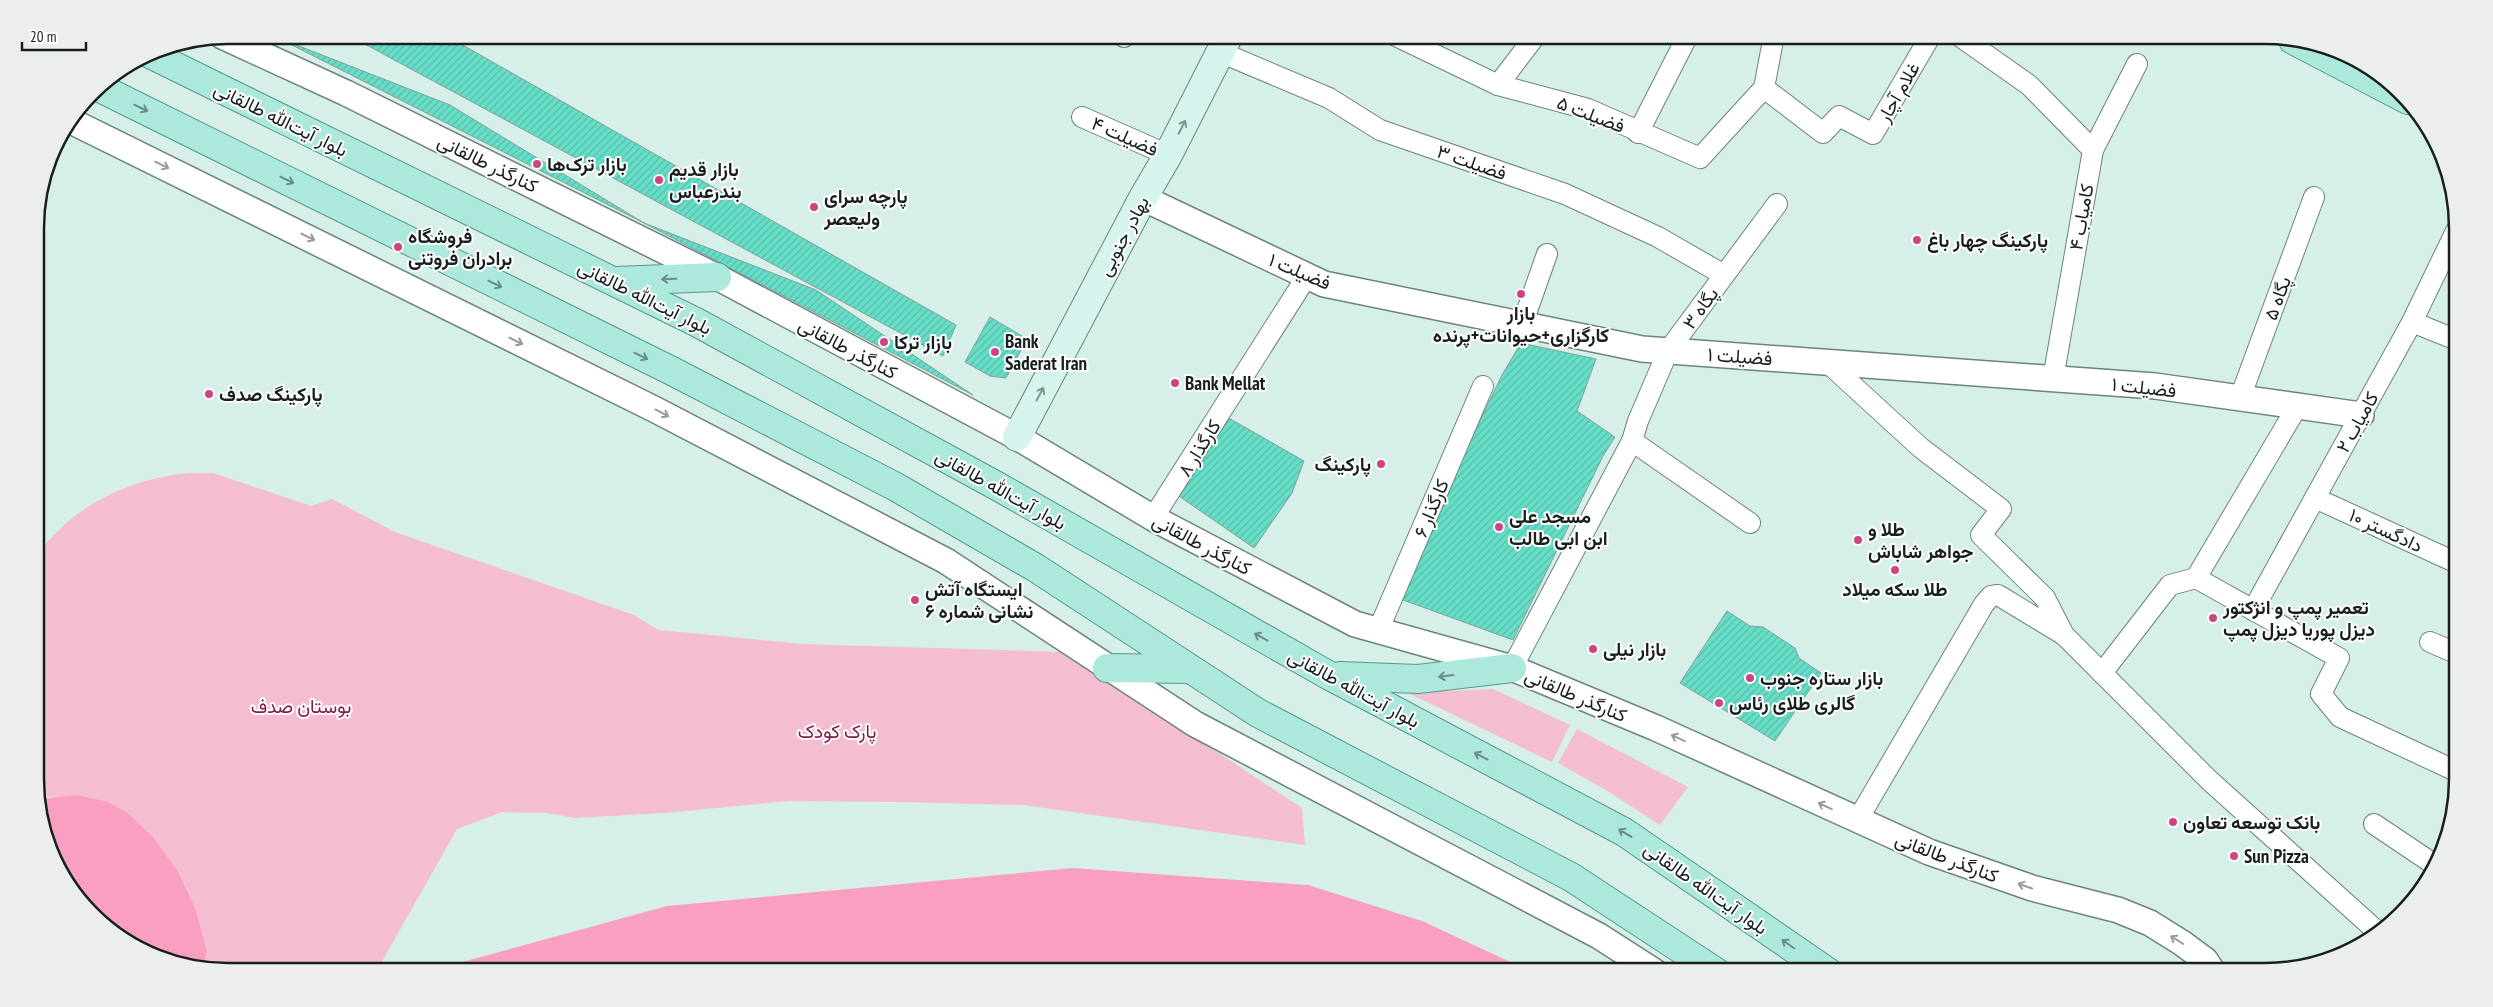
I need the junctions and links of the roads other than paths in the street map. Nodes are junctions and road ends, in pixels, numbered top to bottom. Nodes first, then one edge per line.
1 (239, 44) edge
2 (1224, 44) edge
3 (1227, 44) edge
4 (1413, 44) edge
5 (1529, 44) edge
6 (1683, 44) edge
7 (1772, 44) edge
8 (1926, 44) edge
9 (1971, 44) edge
10 (2311, 50) edge
11 (158, 58) edge
12 (2137, 64) dead end
13 (1498, 85) junction
14 (1764, 88) junction
15 (2387, 89) edge
16 (105, 90) edge
17 (1082, 117) dead end
18 (76, 124) edge
19 (1638, 133) junction
20 (2093, 150) junction
21 (1168, 156) junction
22 (2314, 197) dead end
23 (1143, 198) junction
24 (1776, 204) dead end
25 (2449, 245) edge
26 (1547, 254) dead end
27 (1724, 275) junction
28 (1307, 276) junction
29 (717, 277) junction
30 (612, 281) junction
31 (2412, 322) junction
32 (1522, 324) junction
33 (2449, 337) edge
34 (1668, 351) junction
35 (1826, 362) junction
36 (2053, 379) junction
37 (1484, 386) dead end
38 (2240, 398) junction
39 (2297, 406) junction
40 (2361, 415) junction
41 (1017, 437) junction
42 (1632, 441) junction
43 (2315, 498) junction
44 (1153, 518) junction
45 (1750, 523) dead end
46 (2449, 558) edge
47 (2196, 578) junction
48 (2253, 610) junction
49 (1378, 631) junction
50 (2064, 635) junction
51 (2430, 642) dead end
52 (2449, 650) edge
53 (1107, 668) junction
54 (1512, 668) junction
55 (1190, 669) junction
56 (2102, 673) junction
57 (1328, 674) junction
58 (2449, 768) edge
59 (1857, 821) junction
60 (2374, 824) dead end
61 (2430, 861) edge
62 (2373, 928) edge
63 (1641, 963) edge
64 (1702, 963) edge
65 (1815, 963) edge
66 (2207, 963) edge

1 - 29 street, کنارگذر طالقانی
21 -> 2 main road, بهادر جنوبی
3 - 27 street, فضیلت ۳
4 - 13 street, فضیلت ۵
5 - 13 street
6 - 19 street
7 - 14 street
8 - 14 street, غلام آچار
9 - 20 street
10 - 15 main road
11 - 30 main road, بلوار آیت‌الله طالقانی
12 - 20 street, کامیاب ۴
13 - 19 street, فضیلت ۵
14 - 19 street, فضیلت ۵
16 -> 55 main road
17 - 21 street, فضیلت ۴
18 -> 53 street
20 - 36 street, کامیاب ۴
21 - 23 main road, بهادر جنوبی
22 - 38 street, پگاه ۵
23 - 28 street, فضیلت ۱
41 -> 23 main road, بهادر جنوبی
24 - 27 street, پگاه ۳
25 - 31 street, کامیاب ۲
26 - 32 street
27 - 34 street, پگاه ۳
28 - 32 street, فضیلت ۱
28 - 44 street, کارگذار ۸
29 -> 30 main road
29 - 41 street, کنارگذر طالقانی
57 -> 30 main road, بلوار آیت‌الله طالقانی
31 - 33 street
31 - 40 street, کامیاب ۲
32 - 34 street, فضیلت ۱
34 - 35 street, فضیلت ۱
34 - 42 street, پگاه ۳
35 - 36 street, فضیلت ۱
35 - 50 street
36 - 38 street, فضیلت ۱
37 - 49 street, کارگذار ۶
38 - 39 street, فضیلت ۱
39 - 40 street, فضیلت ۱
39 - 47 street
40 - 43 street, کامیاب ۲
41 - 44 street, کنارگذر طالقانی
42 - 45 street
42 - 54 street, پگاه ۳
43 - 46 street, دادگستر ۱۰
43 - 48 street, کامیاب ۲
44 - 49 street, کنارگذر طالقانی
47 - 48 street
47 - 56 street
48 - 58 street
49 - 54 street, کنارگذر طالقانی
50 - 56 street
50 - 59 street
51 - 52 street
53 - 55 main road
53 - 63 street
54 -> 57 main road
59 -> 54 street, کنارگذر طالقانی
55 - 64 main road
56 - 62 street
65 -> 57 main road, بلوار آیت‌الله طالقانی
66 -> 59 street, کنارگذر طالقانی
60 - 61 street

